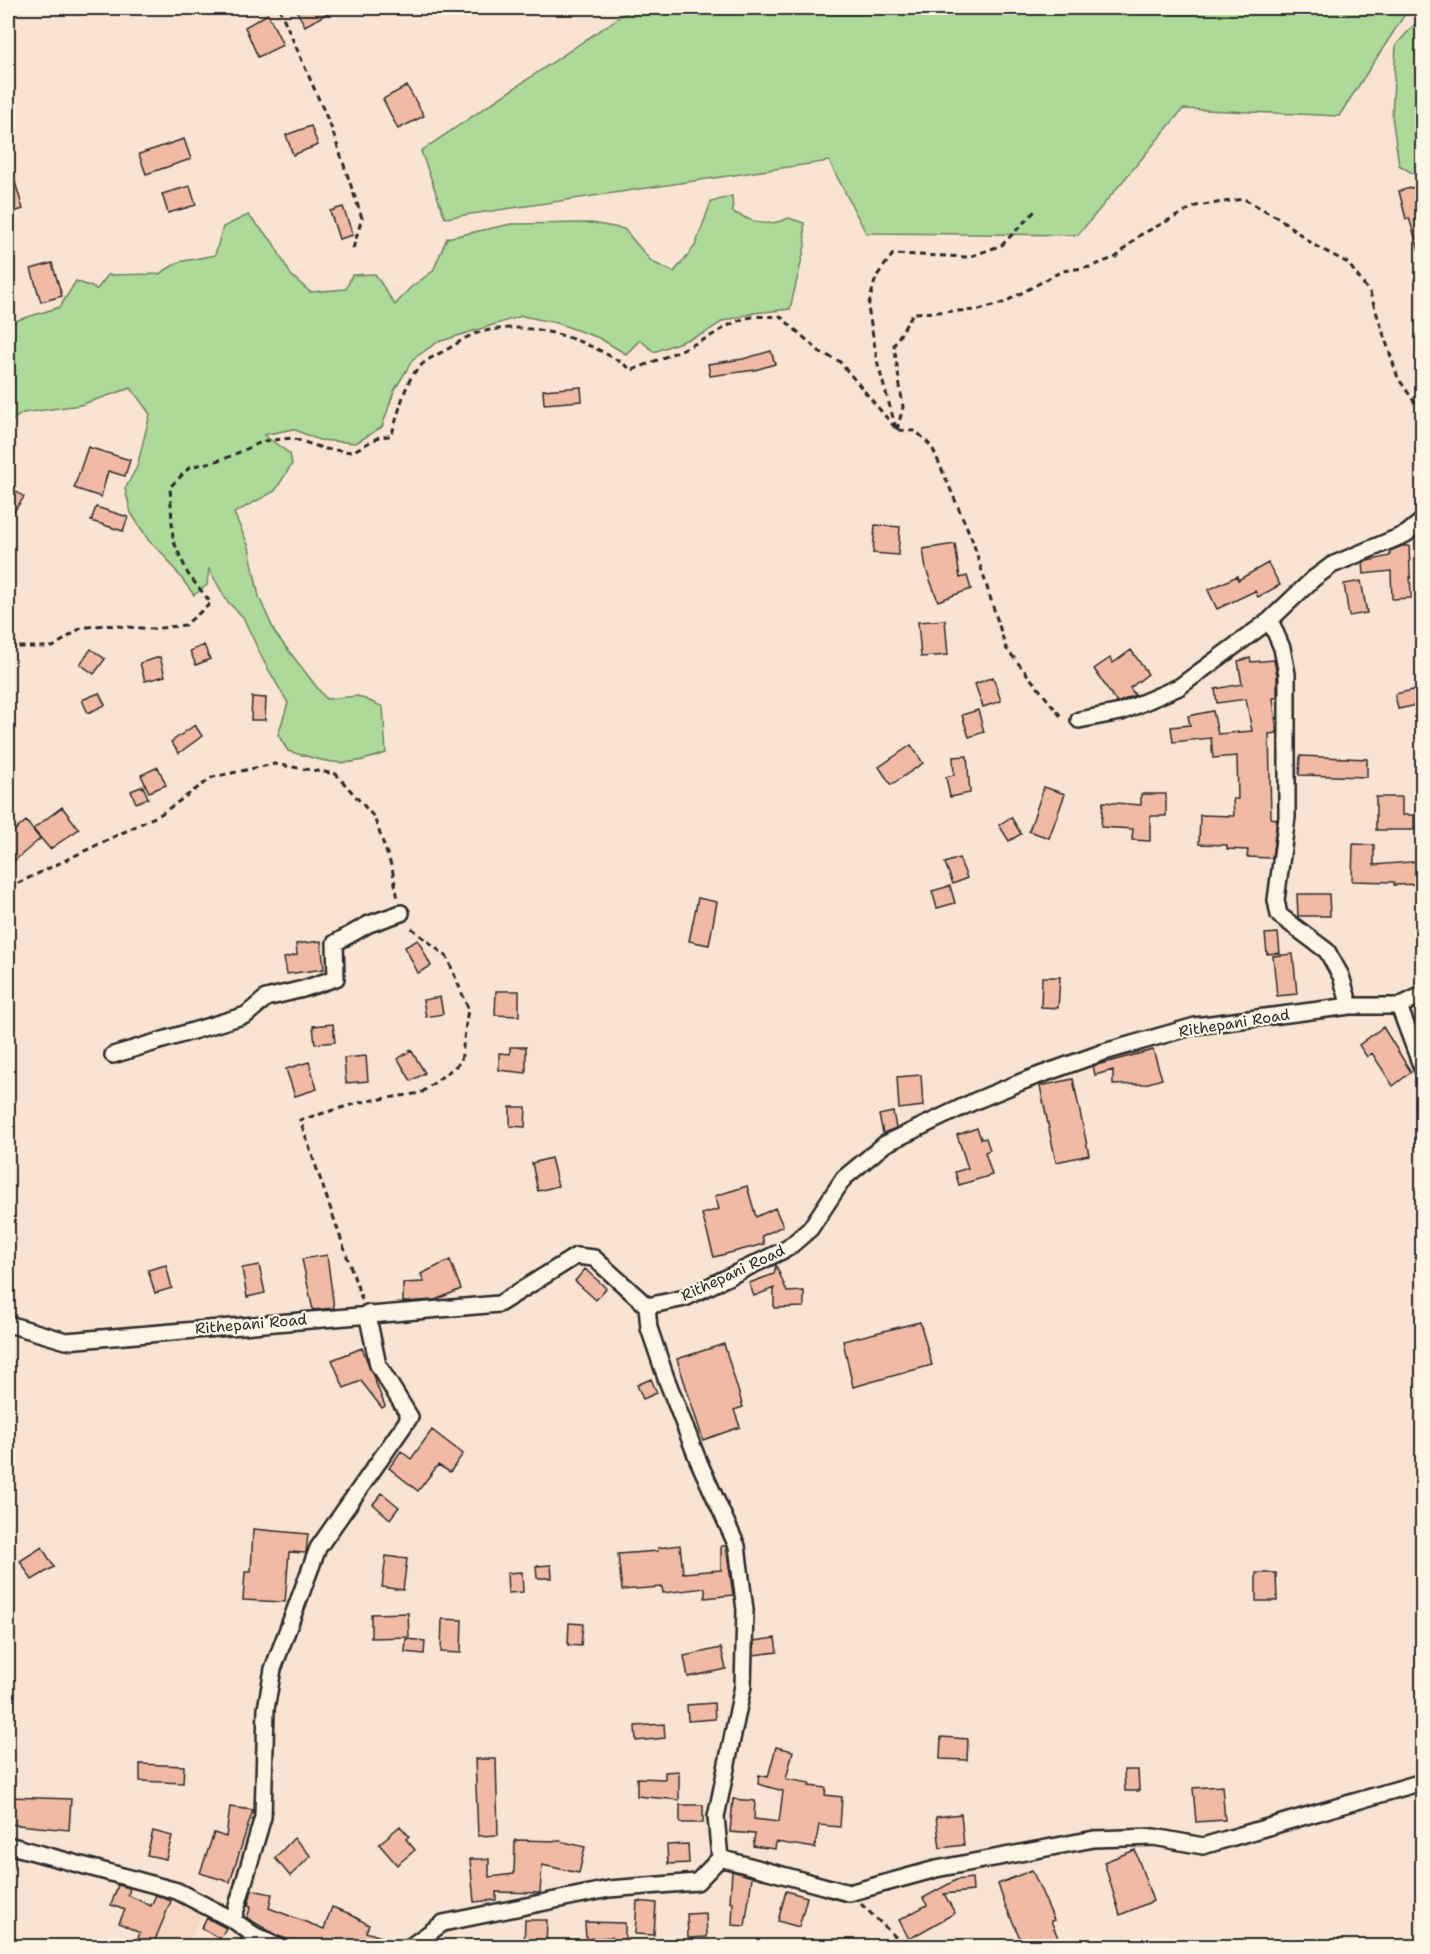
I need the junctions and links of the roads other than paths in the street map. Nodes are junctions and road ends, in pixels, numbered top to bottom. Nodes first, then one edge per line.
1 (1422, 521) edge
2 (1270, 620) junction
3 (1079, 720) road end
4 (401, 913) road end
5 (1422, 995) edge
6 (1350, 1006) junction
7 (1399, 1006) junction
8 (112, 1055) dead end
9 (1422, 1068) edge
10 (646, 1306) junction
11 (367, 1313) junction
12 (8, 1324) edge
13 (1422, 1782) edge
14 (8, 1845) edge
15 (720, 1858) junction
16 (233, 1920) junction
17 (251, 1941) edge
18 (276, 1947) edge
19 (411, 1947) edge

1 - 2 street
2 - 3 street
2 - 6 street
4 - 8 street
5 - 7 street, Rithepani Road
6 - 7 street, Rithepani Road
6 - 10 street, Rithepani Road
7 - 9 street
10 - 11 street, Rithepani Road
10 - 15 street
11 - 12 street, Rithepani Road
11 - 16 street
13 - 15 street
14 - 16 street
15 - 19 street
16 - 17 street
17 - 18 street

